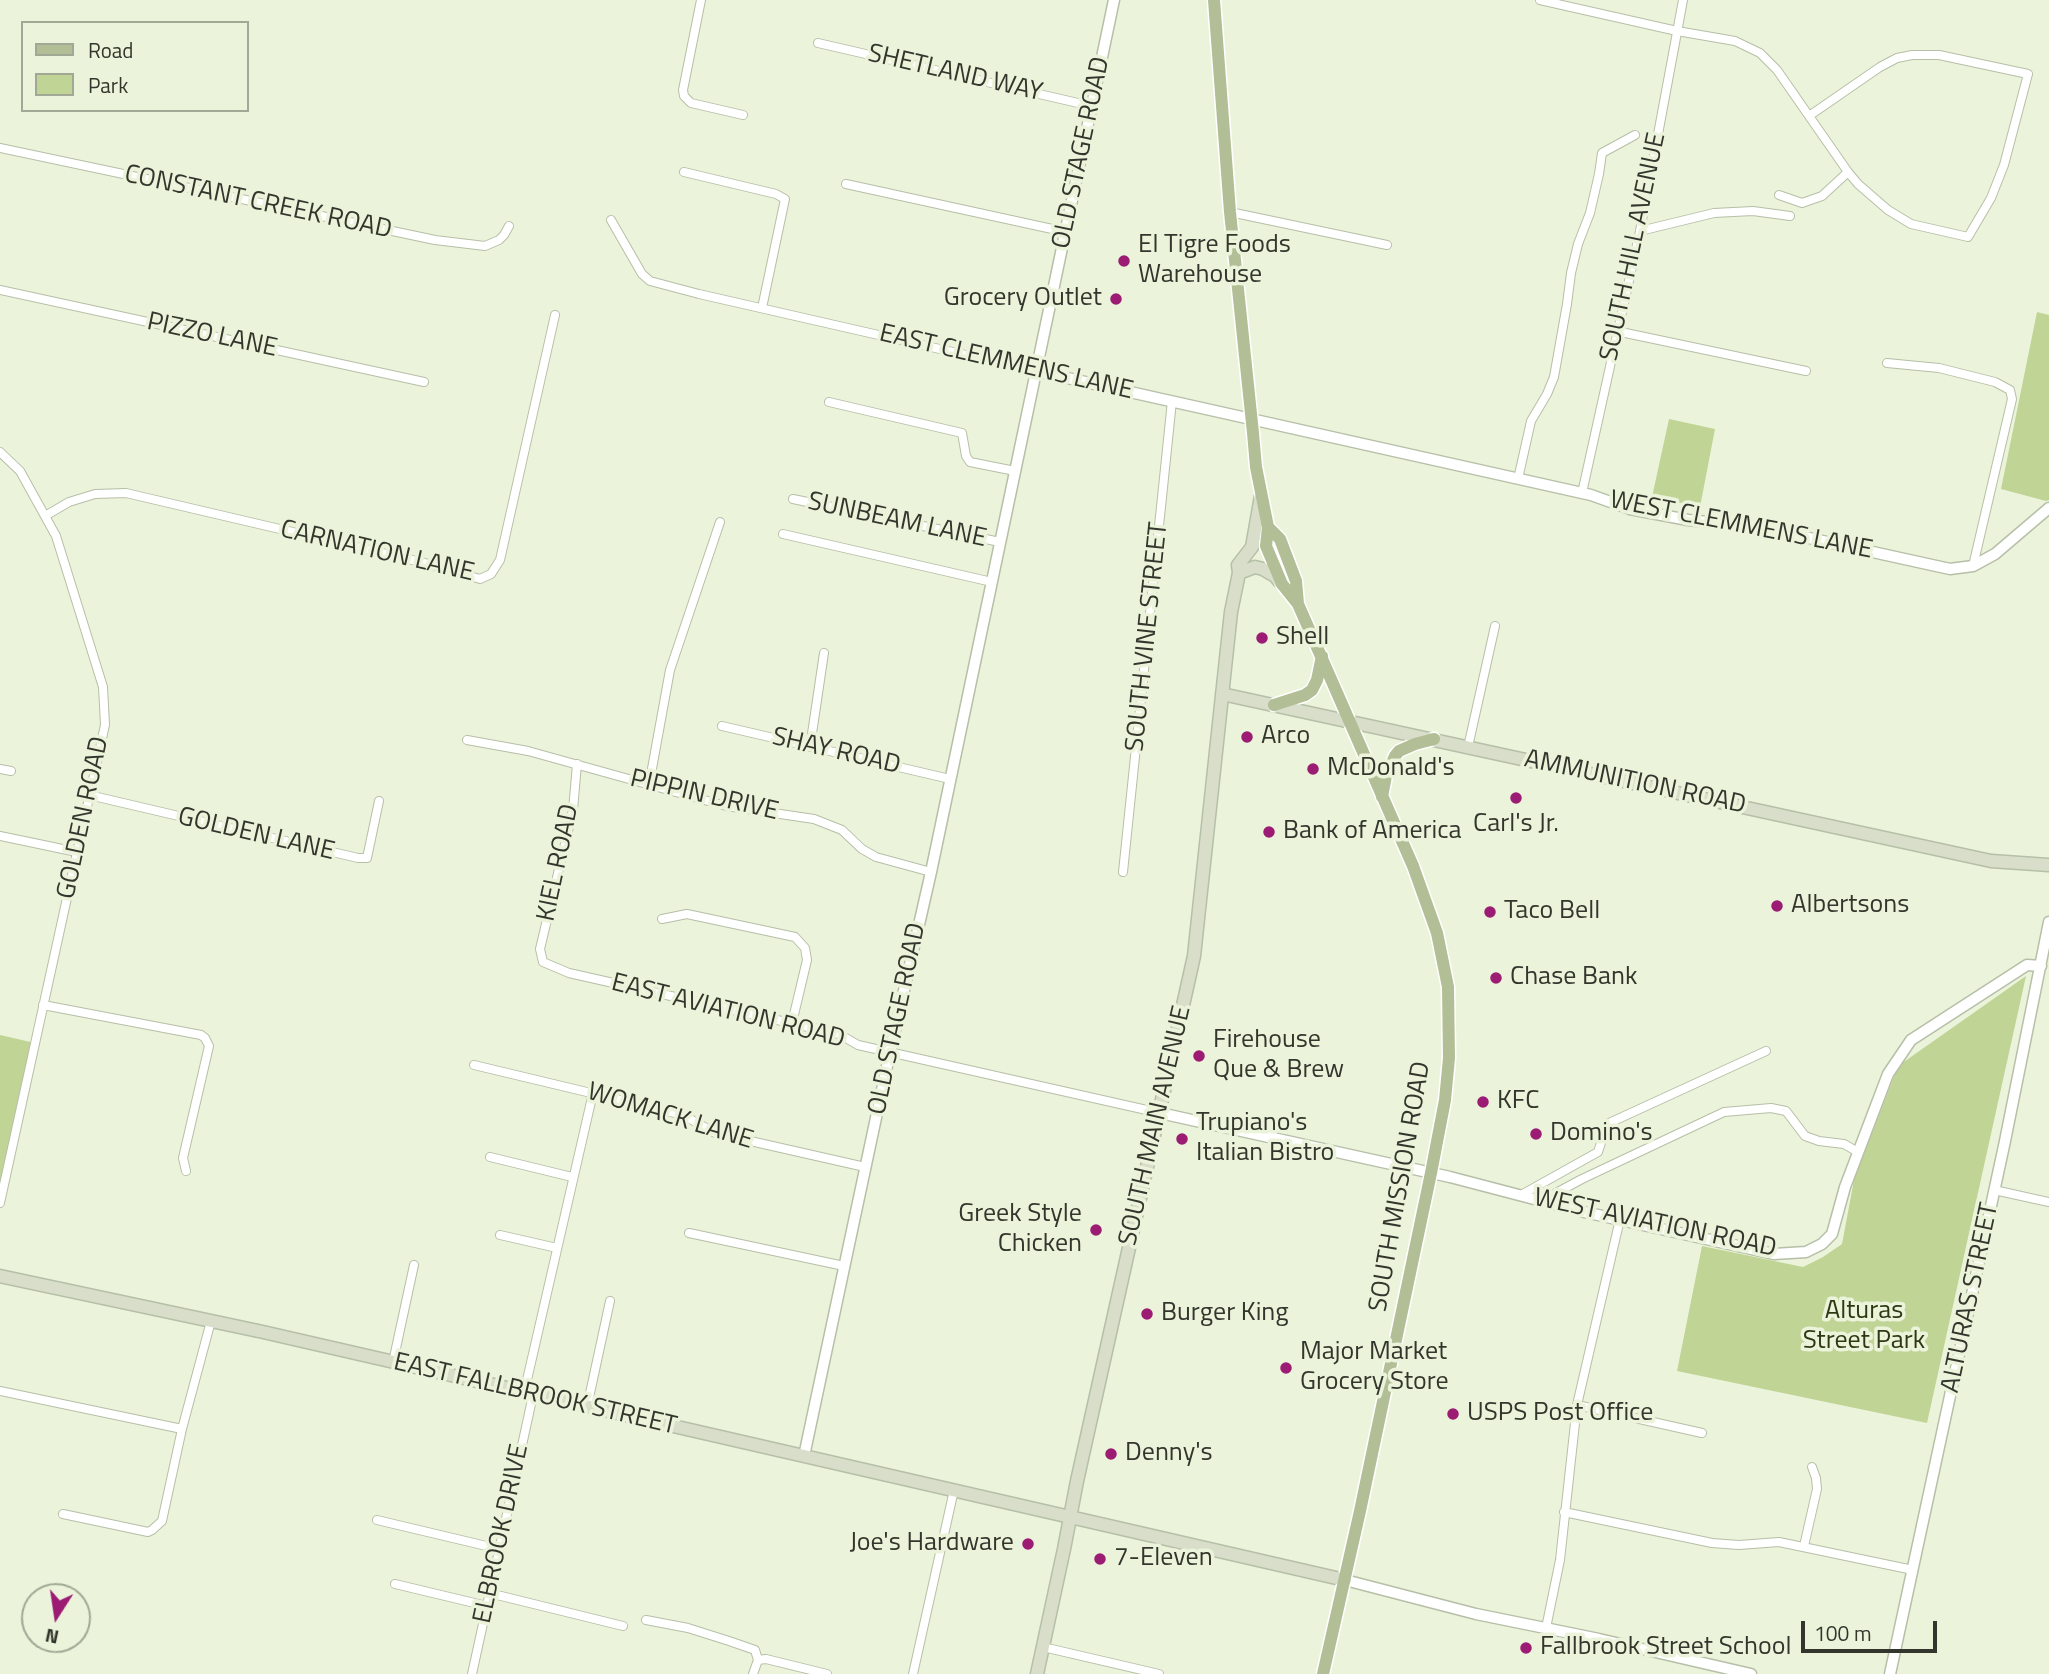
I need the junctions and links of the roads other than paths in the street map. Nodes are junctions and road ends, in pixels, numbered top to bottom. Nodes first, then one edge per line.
1 (701, 0) edge
2 (1114, 0) edge
3 (1214, 0) edge
4 (1540, 0) edge
5 (1683, 0) edge
6 (1677, 31) junction
7 (818, 43) dead end
8 (1091, 106) junction
9 (743, 115) dead end
10 (1809, 116) junction
11 (1635, 135) dead end
12 (0, 149) edge
13 (684, 172) dead end
14 (1848, 172) junction
15 (846, 184) dead end
16 (1779, 195) dead end
17 (1230, 212) junction
18 (1790, 216) dead end
19 (611, 220) dead end
20 (509, 226) dead end
21 (1640, 231) junction
22 (1066, 232) junction
23 (1387, 245) dead end
24 (0, 290) edge
25 (762, 308) junction
26 (555, 315) dead end
27 (1616, 331) junction
28 (1887, 363) dead end
29 (1036, 371) junction
30 (1806, 371) dead end
31 (424, 382) dead end
32 (1172, 401) junction
33 (829, 402) dead end
34 (1251, 418) junction
35 (0, 452) edge
36 (1015, 471) junction
37 (1518, 479) junction
38 (1582, 493) junction
39 (1261, 495) junction
40 (793, 499) dead end
41 (2049, 508) edge
42 (45, 516) junction
43 (720, 522) dead end
44 (1268, 527) junction
45 (783, 534) dead end
46 (1000, 542) junction
47 (1973, 566) junction
48 (1239, 573) junction
49 (992, 582) junction
50 (1282, 584) junction
51 (1298, 604) junction
52 (1495, 626) dead end
53 (824, 653) dead end
54 (1322, 655) junction
55 (1222, 694) junction
56 (1274, 705) junction
57 (1349, 721) junction
58 (722, 726) dead end
59 (1434, 739) junction
60 (467, 740) dead end
61 (810, 747) junction
62 (1468, 747) junction
63 (577, 764) junction
64 (0, 769) edge
65 (11, 771) dead end
66 (950, 779) junction
67 (649, 785) junction
68 (89, 795) junction
69 (1382, 797) junction
70 (379, 801) dead end
71 (0, 836) edge
72 (77, 852) junction
73 (2049, 866) edge
74 (930, 872) junction
75 (1123, 872) dead end
76 (662, 919) dead end
77 (2049, 922) edge
78 (543, 962) joint
79 (2041, 966) junction
80 (43, 1005) junction
81 (792, 1023) junction
82 (1766, 1051) dead end
83 (890, 1052) junction
84 (474, 1065) dead end
85 (593, 1093) junction
86 (1160, 1113) junction
87 (1858, 1152) junction
88 (490, 1157) dead end
89 (865, 1167) junction
90 (186, 1171) dead end
91 (1431, 1173) junction
92 (572, 1177) junction
93 (1994, 1190) junction
94 (1521, 1195) junction
95 (1541, 1201) junction
96 (2049, 1202) edge
97 (0, 1203) edge
98 (1620, 1219) junction
99 (689, 1233) dead end
100 (500, 1235) dead end
101 (557, 1248) junction
102 (414, 1265) dead end
103 (844, 1266) junction
104 (0, 1276) edge
105 (610, 1301) dead end
106 (211, 1321) junction
107 (393, 1362) junction
108 (0, 1391) edge
109 (528, 1394) junction
110 (1577, 1405) junction
111 (587, 1408) junction
112 (182, 1429) junction
113 (1702, 1433) dead end
114 (804, 1456) junction
115 (1812, 1467) dead end
116 (954, 1490) junction
117 (1564, 1512) junction
118 (63, 1514) dead end
119 (1070, 1517) junction
120 (377, 1520) dead end
121 (1804, 1546) junction
122 (499, 1549) junction
123 (1913, 1570) junction
124 (1345, 1580) junction
125 (395, 1584) dead end
126 (489, 1593) junction
127 (487, 1606) junction
128 (646, 1620) dead end
129 (623, 1626) dead end
130 (1546, 1628) junction
131 (1043, 1647) junction
132 (758, 1660) junction
133 (472, 1674) edge
134 (753, 1674) edge
135 (827, 1674) edge
136 (913, 1674) edge
137 (1037, 1674) edge
138 (1159, 1674) edge
139 (1323, 1674) edge
140 (1748, 1674) edge
141 (1891, 1674) edge

1 - 9 street
2 - 8 street, OLD STAGE ROAD
3 - 17 main road, SOUTH MISSION ROAD
4 - 6 street
5 - 6 street, SOUTH HILL AVENUE
6 - 10 street
6 - 21 street, SOUTH HILL AVENUE
7 - 8 street, SHETLAND WAY
8 - 22 street, OLD STAGE ROAD
10 - 14 street
10 - 14 street
11 - 37 street
12 - 20 street, CONSTANT CREEK ROAD
13 - 25 street
14 - 16 street
15 - 22 street
17 - 23 street
17 - 34 main road, SOUTH MISSION ROAD
18 - 21 street
19 - 25 street
21 - 27 street, SOUTH HILL AVENUE
22 - 29 street, OLD STAGE ROAD
24 - 31 street, PIZZO LANE
25 - 29 street, EAST CLEMMENS LANE
26 - 42 street, CARNATION LANE
27 - 30 street
27 - 38 street, SOUTH HILL AVENUE
28 - 47 street
29 - 32 street, EAST CLEMMENS LANE
29 - 36 street, OLD STAGE ROAD
32 - 34 street, EAST CLEMMENS LANE
32 - 75 street, SOUTH VINE STREET
33 - 36 street
34 - 37 street, WEST CLEMMENS LANE
34 - 39 main road, SOUTH MISSION ROAD
35 - 42 street, GOLDEN ROAD
36 - 46 street, OLD STAGE ROAD
37 - 38 street, WEST CLEMMENS LANE
38 - 47 street, WEST CLEMMENS LANE
39 - 44 main road, SOUTH MISSION ROAD
39 - 48 main road, SOUTH MAIN AVENUE
40 - 46 street, SUNBEAM LANE
41 - 47 street
42 - 68 street, GOLDEN ROAD
43 - 67 street
44 - 50 main road, SOUTH MISSION ROAD
44 - 51 main road, SOUTH MISSION ROAD
45 - 49 street
46 - 49 street, OLD STAGE ROAD
48 - 50 main road
48 - 55 main road, SOUTH MAIN AVENUE
49 - 66 street, OLD STAGE ROAD
50 - 51 main road, SOUTH MISSION ROAD
51 - 54 main road, SOUTH MISSION ROAD
52 - 62 street
53 - 61 street
54 - 56 main road
54 - 57 main road, SOUTH MISSION ROAD
55 - 56 main road, AMMUNITION ROAD
55 - 86 main road, SOUTH MAIN AVENUE
56 - 57 main road, AMMUNITION ROAD
57 - 59 main road, AMMUNITION ROAD
57 - 69 main road, SOUTH MISSION ROAD
58 - 61 street, SHAY ROAD
59 - 62 main road, AMMUNITION ROAD
59 - 69 main road
60 - 63 street, PIPPIN DRIVE
61 - 66 street, SHAY ROAD
62 - 73 main road, AMMUNITION ROAD
63 - 67 street, PIPPIN DRIVE
63 - 78 street, KIEL ROAD
64 - 65 street
66 - 74 street, OLD STAGE ROAD
67 - 74 street, PIPPIN DRIVE
68 - 70 street, GOLDEN LANE
68 - 72 street, GOLDEN ROAD
69 - 91 main road, SOUTH MISSION ROAD
71 - 72 street
72 - 80 street, GOLDEN ROAD
74 - 83 street, OLD STAGE ROAD
76 - 81 street
77 - 79 street, ALTURAS STREET
78 - 81 street, EAST AVIATION ROAD
79 - 87 street, WEST AVIATION ROAD
79 - 93 street, ALTURAS STREET
80 - 90 street
80 - 97 street, GOLDEN ROAD
81 - 83 street, EAST AVIATION ROAD
82 - 94 street
83 - 86 street, EAST AVIATION ROAD
83 - 89 street, OLD STAGE ROAD
84 - 85 street, WOMACK LANE
85 - 89 street, WOMACK LANE
85 - 92 street, ELBROOK DRIVE
86 - 91 street, WEST AVIATION ROAD
86 - 119 main road, SOUTH MAIN AVENUE
87 - 95 street
87 - 98 street, WEST AVIATION ROAD
88 - 92 street
89 - 103 street, OLD STAGE ROAD
91 - 94 street, WEST AVIATION ROAD
91 - 124 main road, SOUTH MISSION ROAD
92 - 101 street, ELBROOK DRIVE
93 - 96 street
93 - 123 street, ALTURAS STREET
94 - 95 street, WEST AVIATION ROAD
95 - 98 street, WEST AVIATION ROAD
98 - 110 street
99 - 103 street
100 - 101 street
101 - 109 street, ELBROOK DRIVE
102 - 107 street
103 - 114 street, OLD STAGE ROAD
104 - 106 main road, EAST FALLBROOK STREET
105 - 111 street
106 - 107 main road, EAST FALLBROOK STREET
106 - 112 street
107 - 109 main road, EAST FALLBROOK STREET
108 - 112 street
109 - 111 main road, EAST FALLBROOK STREET
109 - 122 street, ELBROOK DRIVE
110 - 113 street
110 - 117 street
111 - 114 main road, EAST FALLBROOK STREET
112 - 118 street
114 - 116 main road, EAST FALLBROOK STREET
115 - 121 street
116 - 119 main road, EAST FALLBROOK STREET
116 - 136 street
117 - 121 street
117 - 130 street
119 - 124 main road, EAST FALLBROOK STREET
119 - 131 main road, SOUTH MAIN AVENUE
120 - 122 street
121 - 123 street
122 - 126 street, ELBROOK DRIVE
123 - 141 street, ALTURAS STREET
124 - 130 street
124 - 139 main road, SOUTH MISSION ROAD
125 - 127 street
126 - 127 street, ELBROOK DRIVE
126 - 129 street
127 - 133 street, ELBROOK DRIVE
128 - 132 street
130 - 140 street
131 - 137 main road, SOUTH MAIN AVENUE
131 - 138 street
132 - 134 street
132 - 135 street

